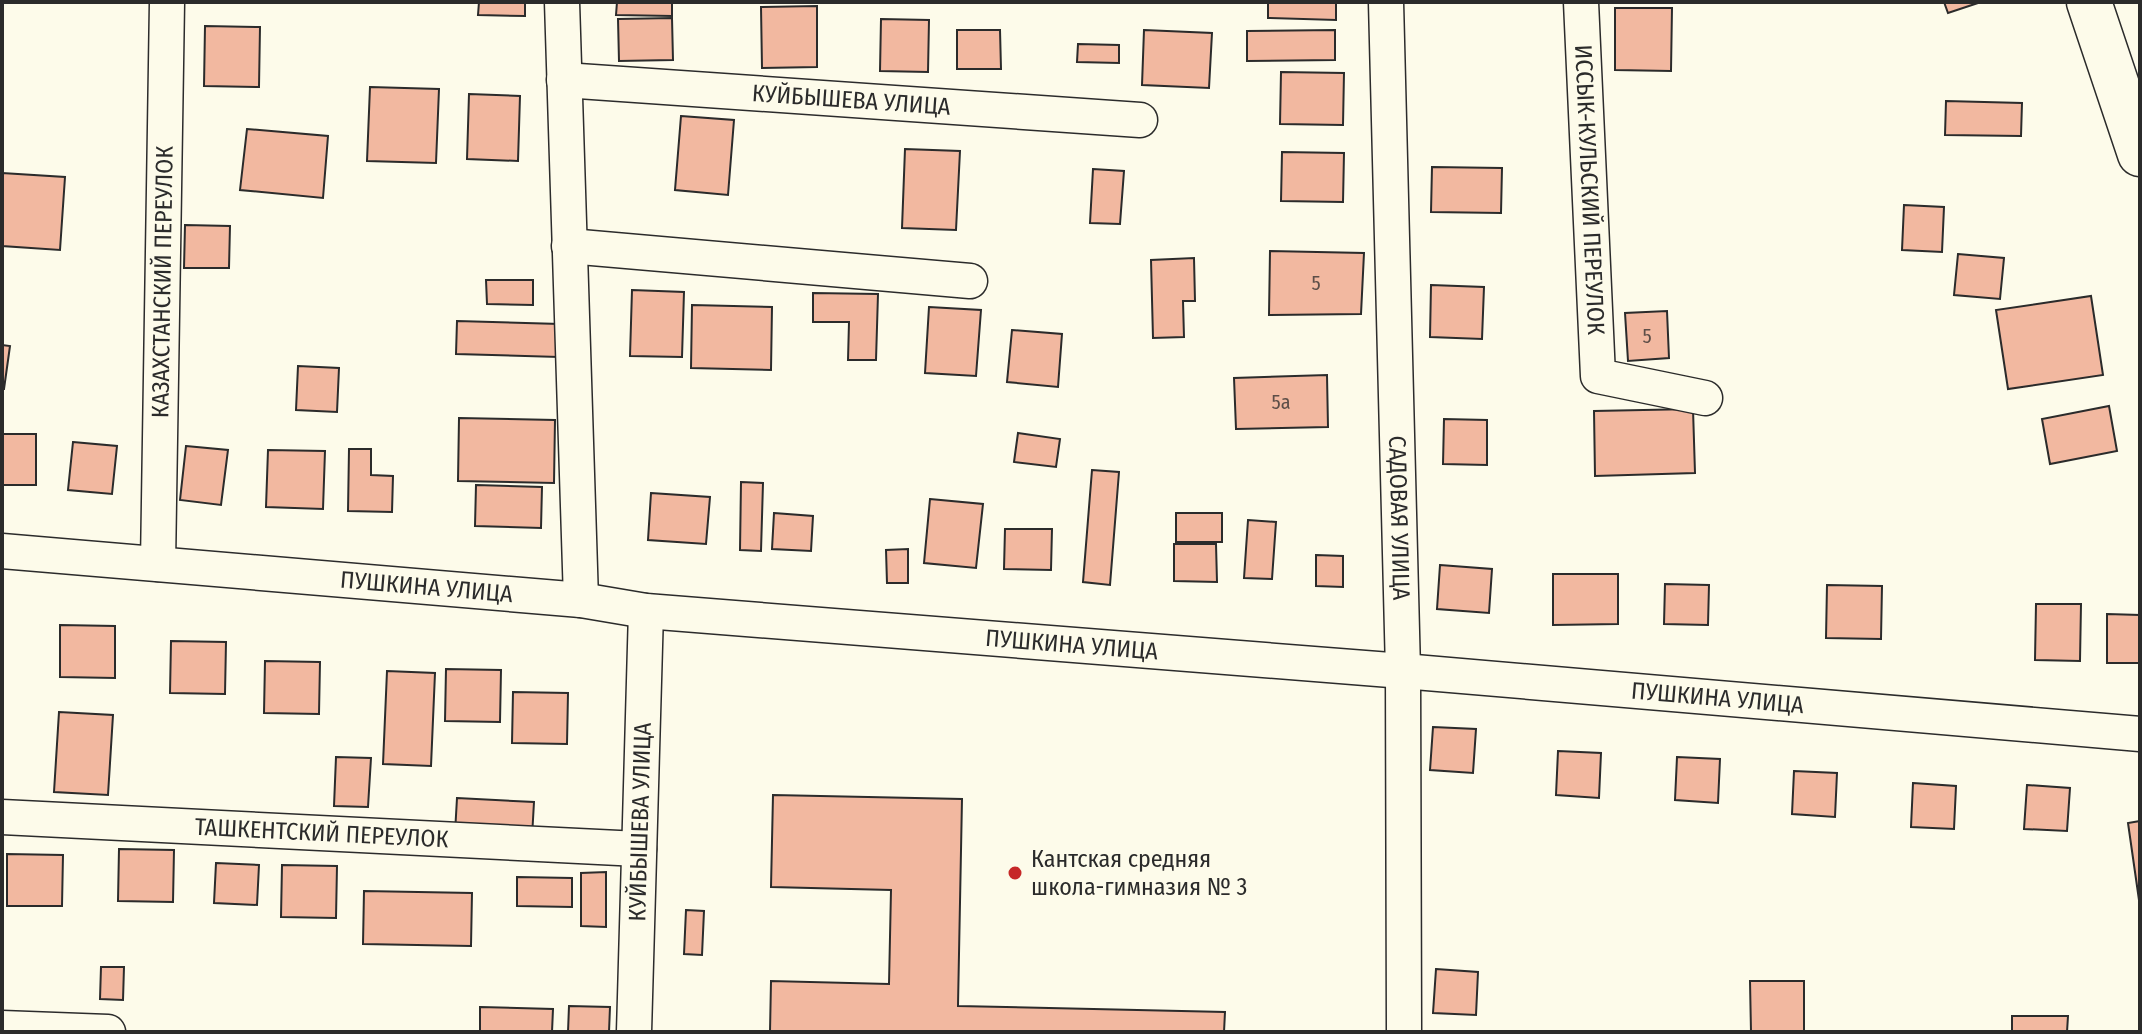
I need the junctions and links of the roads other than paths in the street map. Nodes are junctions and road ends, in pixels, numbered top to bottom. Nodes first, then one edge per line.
1 (167, 2) edge
2 (562, 2) edge
3 (1386, 2) edge
4 (1581, 2) edge
5 (2089, 2) edge
6 (564, 80) junction
7 (1140, 120) dead end
8 (2140, 154) edge
9 (569, 246) junction
10 (970, 281) dead end
11 (1705, 398) dead end
12 (2, 551) edge
13 (158, 564) junction
14 (581, 600) junction
15 (646, 611) junction
16 (1403, 671) junction
17 (2140, 734) edge
18 (2, 817) edge
19 (639, 849) junction
20 (2, 1028) edge
21 (108, 1032) edge
22 (634, 1032) edge
23 (1404, 1032) edge

1 - 13 street, КАЗАХСТАНСКИЙ ПЕРЕУЛОК
2 - 6 street
3 - 16 street, САДОВАЯ УЛИЦА
4 - 11 street, ИССЫК-КУЛЬСКИЙ ПЕРЕУЛОК
5 - 8 street
6 - 7 street, КУЙБЫШЕВА УЛИЦА
6 - 9 street
9 - 10 street
9 - 14 street
12 - 13 street, ПУШКИНА УЛИЦА
13 - 14 street, ПУШКИНА УЛИЦА
14 - 15 street, ПУШКИНА УЛИЦА
15 - 16 street, ПУШКИНА УЛИЦА
15 - 19 street, КУЙБЫШЕВА УЛИЦА
16 - 17 street, ПУШКИНА УЛИЦА
16 - 23 street, САДОВАЯ УЛИЦА
18 - 19 street, ТАШКЕНТСКИЙ ПЕРЕУЛОК
19 - 22 street, КУЙБЫШЕВА УЛИЦА
20 - 21 street

